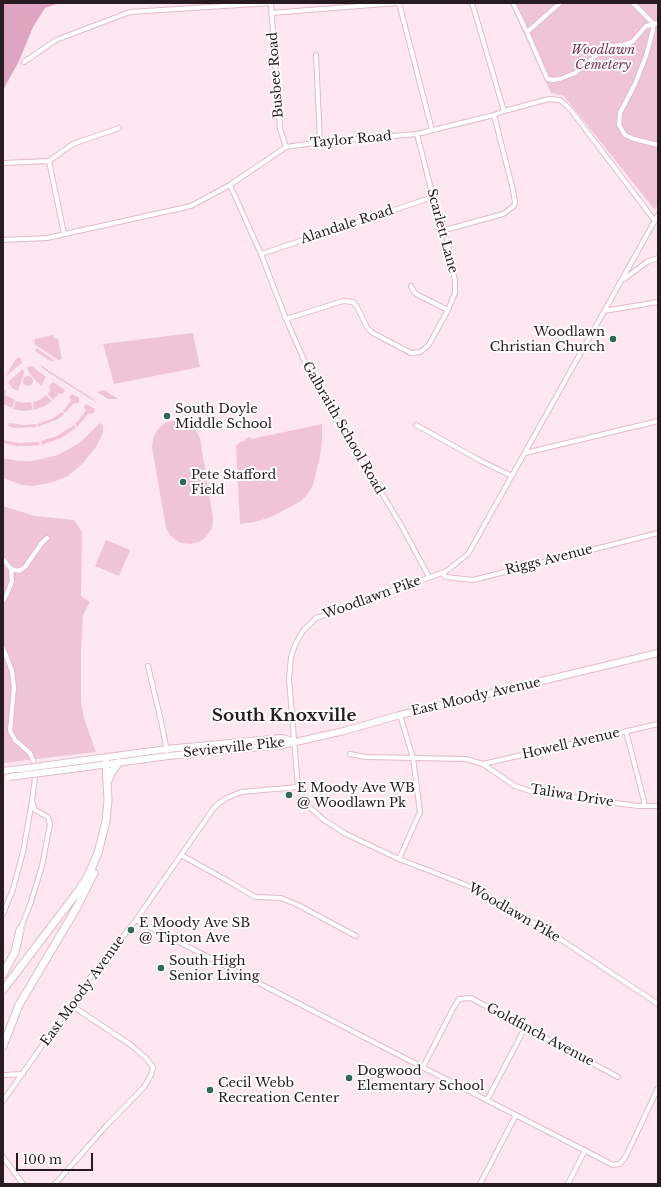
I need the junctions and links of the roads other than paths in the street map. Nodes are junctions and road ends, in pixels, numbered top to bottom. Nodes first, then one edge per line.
1 (271, 3) edge
2 (398, 3) edge
3 (472, 3) edge
4 (513, 3) edge
5 (560, 3) edge
6 (633, 3) edge
7 (271, 13) junction
8 (656, 23) edge
9 (527, 32) junction
10 (316, 55) dead end
11 (24, 62) dead end
12 (504, 111) junction
13 (494, 115) junction
14 (119, 128) dead end
15 (432, 130) junction
16 (418, 134) junction
17 (320, 142) junction
18 (658, 145) edge
19 (286, 147) junction
20 (49, 161) junction
21 (3, 163) edge
22 (230, 185) junction
23 (433, 197) junction
24 (658, 215) edge
25 (655, 221) junction
26 (445, 230) junction
27 (64, 234) junction
28 (3, 240) edge
29 (261, 254) junction
30 (658, 258) edge
31 (622, 280) junction
32 (411, 286) dead end
33 (658, 302) edge
34 (448, 310) junction
35 (604, 312) junction
36 (286, 319) junction
37 (658, 421) edge
38 (416, 425) dead end
39 (525, 453) junction
40 (512, 476) junction
41 (658, 532) edge
42 (47, 538) dead end
43 (3, 559) edge
44 (11, 569) junction
45 (442, 573) junction
46 (429, 578) junction
47 (3, 601) edge
48 (3, 648) edge
49 (658, 653) edge
50 (148, 666) dead end
51 (400, 715) junction
52 (658, 724) edge
53 (626, 731) junction
54 (294, 741) junction
55 (167, 752) junction
56 (350, 754) dead end
57 (413, 758) junction
58 (106, 760) junction
59 (119, 762) junction
60 (483, 764) junction
61 (3, 772) edge
62 (6, 777) edge
63 (298, 787) junction
64 (108, 789) junction
65 (32, 801) junction
66 (644, 806) junction
67 (658, 806) edge
68 (38, 812) junction
69 (29, 819) junction
70 (98, 853) junction
71 (181, 855) junction
72 (399, 859) junction
73 (3, 914) edge
74 (136, 920) junction
75 (20, 930) joint
76 (356, 936) dead end
77 (3, 974) edge
78 (3, 990) edge
79 (71, 1004) junction
80 (658, 1004) edge
81 (526, 1026) junction
82 (3, 1046) edge
83 (423, 1067) junction
84 (23, 1074) junction
85 (3, 1075) edge
86 (618, 1077) dead end
87 (658, 1088) edge
88 (487, 1100) junction
89 (3, 1101) edge
90 (516, 1115) junction
91 (585, 1150) junction
92 (3, 1157) edge
93 (23, 1184) edge
94 (55, 1184) edge
95 (480, 1184) edge
96 (568, 1184) edge

1 - 7 street, Busbee Road
1 - 11 street
2 - 7 street
2 - 15 street
3 - 12 street
4 - 9 street
5 - 9 street
6 - 8 street
7 - 19 street, Busbee Road
8 - 9 street
8 - 18 street
10 - 17 street
12 - 13 street, Taylor Road
12 - 25 street, Taylor Road
13 - 15 street, Taylor Road
13 - 26 street
14 - 20 street
15 - 16 street, Taylor Road
16 - 17 street, Taylor Road
16 - 23 street, Scarlett Lane
17 - 19 street, Taylor Road
19 - 22 street, Taylor Road
20 - 21 street
20 - 27 street
22 - 27 street, Taylor Road
22 - 29 street, Galbraith School Road
23 - 26 street, Scarlett Lane
23 - 29 street, Alandale Road
24 - 25 street, Woodlawn Pike
25 - 31 street, Woodlawn Pike
26 - 34 street, Scarlett Lane
27 - 28 street, Taylor Road
29 - 36 street, Galbraith School Road
30 - 31 street
31 - 35 street, Woodlawn Pike
32 - 34 street
33 - 35 street
34 - 36 street, Scarlett Lane
35 - 39 street, Woodlawn Pike
36 - 46 street, Galbraith School Road
37 - 39 street
38 - 40 street
39 - 40 street, Woodlawn Pike
40 - 45 street, Woodlawn Pike
41 - 45 street, Riggs Avenue
42 - 44 street
43 - 44 street
44 - 47 street
45 - 46 street, Woodlawn Pike
46 - 54 street, Woodlawn Pike
48 - 65 street
49 - 51 main road, East Moody Avenue
50 - 55 street
51 - 54 main road, East Moody Avenue
51 - 57 street
52 - 53 street, Howell Avenue
53 - 60 street, Howell Avenue
53 - 66 street
54 - 55 main road, Sevierville Pike
54 - 63 street, Woodlawn Pike
55 - 58 main road, Sevierville Pike
55 - 59 main road, Sevierville Pike
56 - 57 street, Taliwa Drive
57 - 60 street, Taliwa Drive
57 - 72 street
58 - 59 main road, Sevierville Pike
58 - 61 main road, Sevierville Pike, bridge
58 - 62 main road, Sevierville Pike, bridge
58 - 64 highway
59 - 64 highway
60 - 66 street, Taliwa Drive
63 - 71 street, East Moody Avenue
63 - 72 street, Woodlawn Pike
64 - 70 highway
65 - 68 street
65 - 69 street
66 - 67 street, Taliwa Drive
68 - 69 street
68 - 75 street
69 - 73 street
70 - 78 highway
70 - 82 highway
71 - 74 street, East Moody Avenue
71 - 76 street
72 - 80 street, Woodlawn Pike
74 - 79 street, East Moody Avenue
74 - 83 street
75 - 77 highway
79 - 84 street, East Moody Avenue
79 - 94 street
81 - 83 street, Goldfinch Avenue
81 - 86 street, Goldfinch Avenue
81 - 88 street
83 - 88 street
84 - 85 street
84 - 89 street, East Moody Avenue
87 - 91 street
88 - 90 street
90 - 91 street
90 - 95 street
91 - 96 street
92 - 93 street

